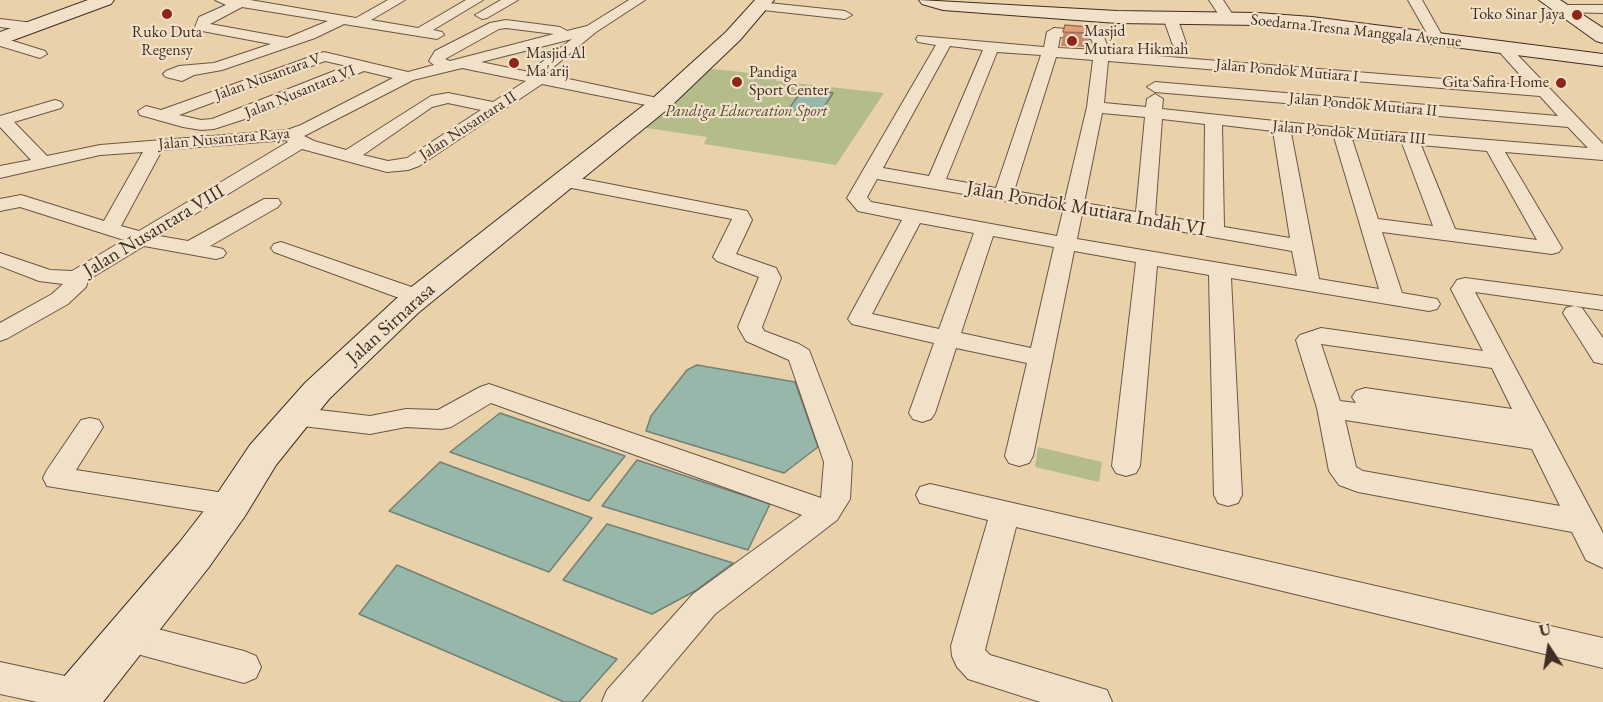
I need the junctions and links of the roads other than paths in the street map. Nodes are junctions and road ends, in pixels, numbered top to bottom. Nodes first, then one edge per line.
1 (222, 0) edge
2 (323, 0) edge
3 (398, 0) edge
4 (476, 0) edge
5 (511, 0) edge
6 (638, 0) edge
7 (928, 0) edge
8 (1415, 0) edge
9 (96, 1) edge
10 (243, 1) edge
11 (762, 3) edge
12 (1555, 4) edge
13 (1222, 7) edge
14 (1603, 9) edge
15 (298, 12) junction
16 (482, 15) dead end
17 (845, 15) dead end
18 (1170, 17) junction
19 (351, 20) junction
20 (0, 23) edge
21 (33, 27) junction
22 (584, 31) junction
23 (420, 32) junction
24 (437, 35) dead end
25 (1603, 37) edge
26 (923, 39) dead end
27 (1437, 39) junction
28 (0, 40) edge
29 (945, 42) junction
30 (288, 43) junction
31 (1179, 43) dead end
32 (992, 47) junction
33 (1050, 52) junction
34 (1101, 52) junction
35 (40, 54) dead end
36 (1510, 55) junction
37 (1155, 60) junction
38 (1603, 60) edge
39 (454, 64) junction
40 (364, 66) junction
41 (190, 71) dead end
42 (408, 77) junction
43 (537, 77) junction
44 (1155, 87) junction
45 (1544, 92) junction
46 (656, 102) junction
47 (55, 105) dead end
48 (1095, 107) junction
49 (496, 108) junction
50 (146, 111) dead end
51 (1156, 114) junction
52 (164, 115) junction
53 (1213, 120) junction
54 (1571, 122) junction
55 (201, 125) junction
56 (1281, 126) junction
57 (1341, 133) junction
58 (294, 138) junction
59 (1409, 138) junction
60 (190, 144) junction
61 (156, 145) junction
62 (1493, 146) junction
63 (1603, 155) edge
64 (349, 156) junction
65 (42, 161) junction
66 (0, 172) edge
67 (871, 172) junction
68 (563, 181) junction
69 (935, 183) junction
70 (1003, 195) junction
71 (271, 203) dead end
72 (0, 205) edge
73 (1073, 207) junction
74 (913, 217) junction
75 (1144, 219) junction
76 (1369, 224) junction
77 (985, 229) junction
78 (109, 230) junction
79 (1214, 231) junction
80 (1446, 232) junction
81 (142, 239) junction
82 (1064, 244) junction
83 (1301, 246) junction
84 (193, 247) junction
85 (280, 248) dead end
86 (216, 253) dead end
87 (1147, 258) junction
88 (0, 259) edge
89 (1220, 271) junction
90 (76, 278) junction
91 (1309, 285) junction
92 (418, 297) junction
93 (1393, 298) junction
94 (1466, 299) junction
95 (1603, 303) edge
96 (1429, 304) dead end
97 (1574, 313) junction
98 (1603, 316) edge
99 (0, 333) edge
100 (948, 340) junction
101 (1603, 356) edge
102 (1040, 358) junction
103 (1501, 361) junction
104 (1327, 399) junction
105 (922, 413) dead end
106 (294, 416) junction
107 (90, 427) dead end
108 (1536, 431) junction
109 (1018, 456) dead end
110 (1126, 466) dead end
111 (930, 495) dead end
112 (1227, 495) dead end
113 (231, 505) junction
114 (827, 512) junction
115 (1005, 513) junction
116 (1583, 522) junction
117 (1603, 555) edge
118 (126, 636) junction
119 (1603, 653) edge
120 (244, 667) dead end
121 (0, 678) edge
122 (76, 699) edge
123 (619, 702) edge
124 (1095, 702) edge

1 - 10 street
2 - 15 street
3 - 19 street
4 - 23 street
5 - 16 street
6 - 22 street, Jalan Nusantara Raya
7 - 18 main road, Soedarna Tresna Manggala Avenue
8 - 27 street
9 - 21 main road
10 - 15 street
10 - 30 street
11 - 17 street
11 - 46 main road, Jalan Sirnarasa
12 - 14 street
12 - 25 main road
13 - 18 main road, Soedarna Tresna Manggala Avenue
13 - 27 main road, Soedarna Tresna Manggala Avenue
15 - 19 street
18 - 31 street
19 - 23 street
19 - 30 street
20 - 21 street
21 - 28 main road
22 - 39 street, Jalan Nusantara Raya
22 - 39 street
22 - 43 street, Jalan Nusantara II
23 - 24 street
26 - 29 street, Jalan Pondok Mutiara I
27 - 36 main road, Soedarna Tresna Manggala Avenue
28 - 35 street
29 - 32 street, Jalan Pondok Mutiara I
29 - 67 street
30 - 41 street
32 - 33 street, Jalan Pondok Mutiara I
32 - 69 street
33 - 34 street, Jalan Pondok Mutiara I
33 - 34 street
33 - 70 street
34 - 37 street, Jalan Pondok Mutiara I
34 - 48 street
36 - 38 main road, Soedarna Tresna Manggala Avenue
36 - 45 street
37 - 44 street
37 - 45 street, Jalan Pondok Mutiara I
39 - 42 street, Jalan Nusantara Raya
39 - 43 street
40 - 42 street, Jalan Nusantara V
40 - 52 street, Jalan Nusantara V
40 - 55 street, Jalan Nusantara VI
42 - 58 street, Jalan Nusantara Raya
43 - 46 street
43 - 49 street, Jalan Nusantara II
44 - 51 street
44 - 54 street, Jalan Pondok Mutiara II
45 - 54 street
46 - 68 main road, Jalan Sirnarasa
47 - 65 street
48 - 51 street, Jalan Pondok Mutiara III
48 - 73 street
49 - 64 street
49 - 64 street, Jalan Nusantara II
50 - 52 street
51 - 53 street, Jalan Pondok Mutiara III
51 - 75 street
52 - 55 street
53 - 56 street, Jalan Pondok Mutiara III
53 - 79 street
54 - 63 street
55 - 60 street
56 - 57 street, Jalan Pondok Mutiara III
56 - 83 street
57 - 59 street, Jalan Pondok Mutiara III
57 - 76 street
58 - 60 street, Jalan Nusantara Raya
58 - 64 street, Jalan Nusantara II
58 - 81 street, Jalan Nusantara VIII
59 - 62 street, Jalan Pondok Mutiara III
59 - 80 street
60 - 61 street, Jalan Nusantara Raya
61 - 65 street, Jalan Nusantara Raya
61 - 78 street
62 - 63 street, Jalan Pondok Mutiara III
62 - 80 street
65 - 66 street, Jalan Nusantara Raya
67 - 69 street, Jalan Pondok Mutiara Indah VI
67 - 74 street
68 - 92 main road, Jalan Sirnarasa
68 - 114 street
69 - 70 street, Jalan Pondok Mutiara Indah VI
70 - 73 street, Jalan Pondok Mutiara Indah VI
71 - 84 street
72 - 78 street
73 - 75 street, Jalan Pondok Mutiara Indah VI
73 - 82 street
74 - 77 street
74 - 100 street
75 - 79 street, Jalan Pondok Mutiara Indah VI
76 - 80 street
76 - 93 street
77 - 82 street
77 - 100 street
78 - 81 street
79 - 83 street, Jalan Pondok Mutiara Indah VI
81 - 84 street
81 - 90 street, Jalan Nusantara VIII
82 - 87 street
82 - 102 street
83 - 91 street
84 - 86 street
85 - 92 street
87 - 89 street
87 - 110 street
88 - 90 street, Jalan Nusantara VIII
89 - 91 street
89 - 112 street
90 - 99 street
91 - 93 street
92 - 106 main road, Jalan Sirnarasa
93 - 96 street
94 - 95 street
94 - 97 street
94 - 103 street
97 - 98 street
97 - 101 street
100 - 102 street
100 - 105 street
102 - 109 street
103 - 104 street
103 - 108 street
104 - 108 street
104 - 116 street
106 - 113 main road, Jalan Sirnarasa
106 - 114 street
107 - 113 street
108 - 116 street
111 - 115 street
113 - 118 main road, Jalan Sirnarasa
114 - 123 street
115 - 119 street
115 - 124 street
116 - 117 street
118 - 120 street
118 - 122 main road, Jalan Sirnarasa
121 - 122 street

